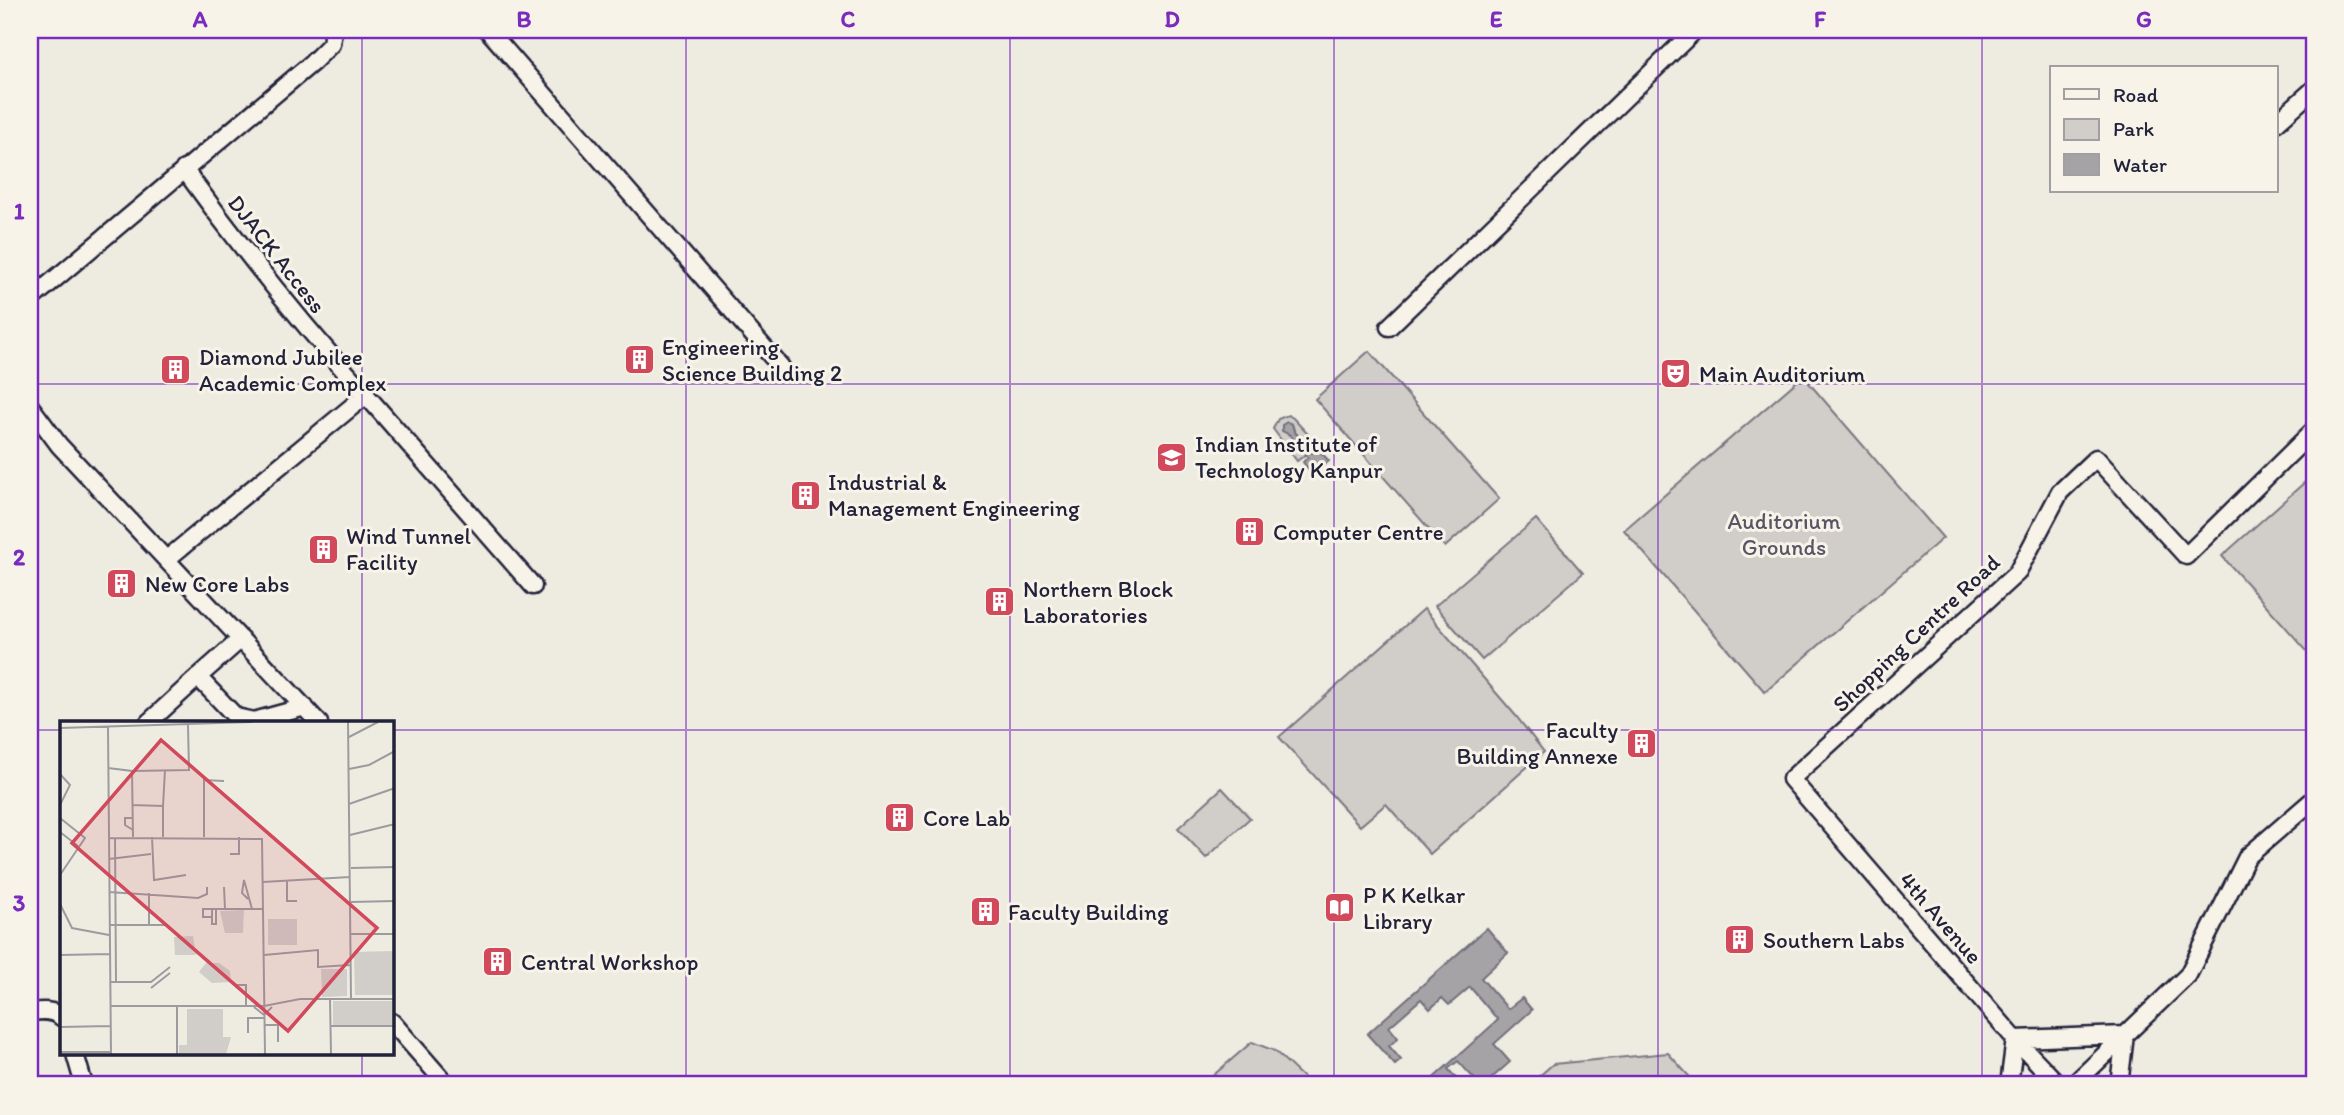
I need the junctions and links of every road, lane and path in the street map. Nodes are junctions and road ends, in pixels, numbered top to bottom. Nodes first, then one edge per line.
1 (333, 30) edge
2 (488, 30) edge
3 (1695, 30) edge
4 (2314, 89) edge
5 (2278, 121) edge
6 (184, 169) junction
7 (30, 300) edge
8 (1390, 327) dead end
9 (781, 367) dead end
10 (366, 395) junction
11 (30, 406) edge
12 (2314, 430) edge
13 (167, 559) junction
14 (533, 586) dead end
15 (241, 639) junction
16 (198, 677) junction
17 (305, 707) junction
18 (150, 721) edge
19 (250, 721) edge
20 (257, 721) edge
21 (317, 721) edge
22 (1791, 779) joint
23 (2314, 799) edge
24 (30, 1012) edge
25 (60, 1016) edge
26 (394, 1024) edge
27 (2125, 1035) junction
28 (2015, 1039) junction
29 (76, 1056) edge
30 (83, 1085) edge
31 (447, 1085) edge
32 (2009, 1085) edge
33 (2059, 1085) edge
34 (2073, 1085) edge
35 (2119, 1085) edge

1 - 6 street
2 - 9 street
3 - 8 street
4 - 5 street
6 - 7 street
6 - 10 street, DJACK Access
10 - 13 street
10 - 14 street, DJACK Access
11 - 13 street
12 - 22 street, Shopping Centre Road
13 - 15 street
15 - 16 street
15 - 17 street
16 - 18 street
16 - 19 street
17 - 20 street
17 - 21 street
22 - 28 street, 4th Avenue
23 - 27 street
24 - 25 street
26 - 31 street
27 - 28 street
27 - 34 street
27 - 35 street
28 - 32 street
28 - 33 street, 4th Avenue
29 - 30 street

